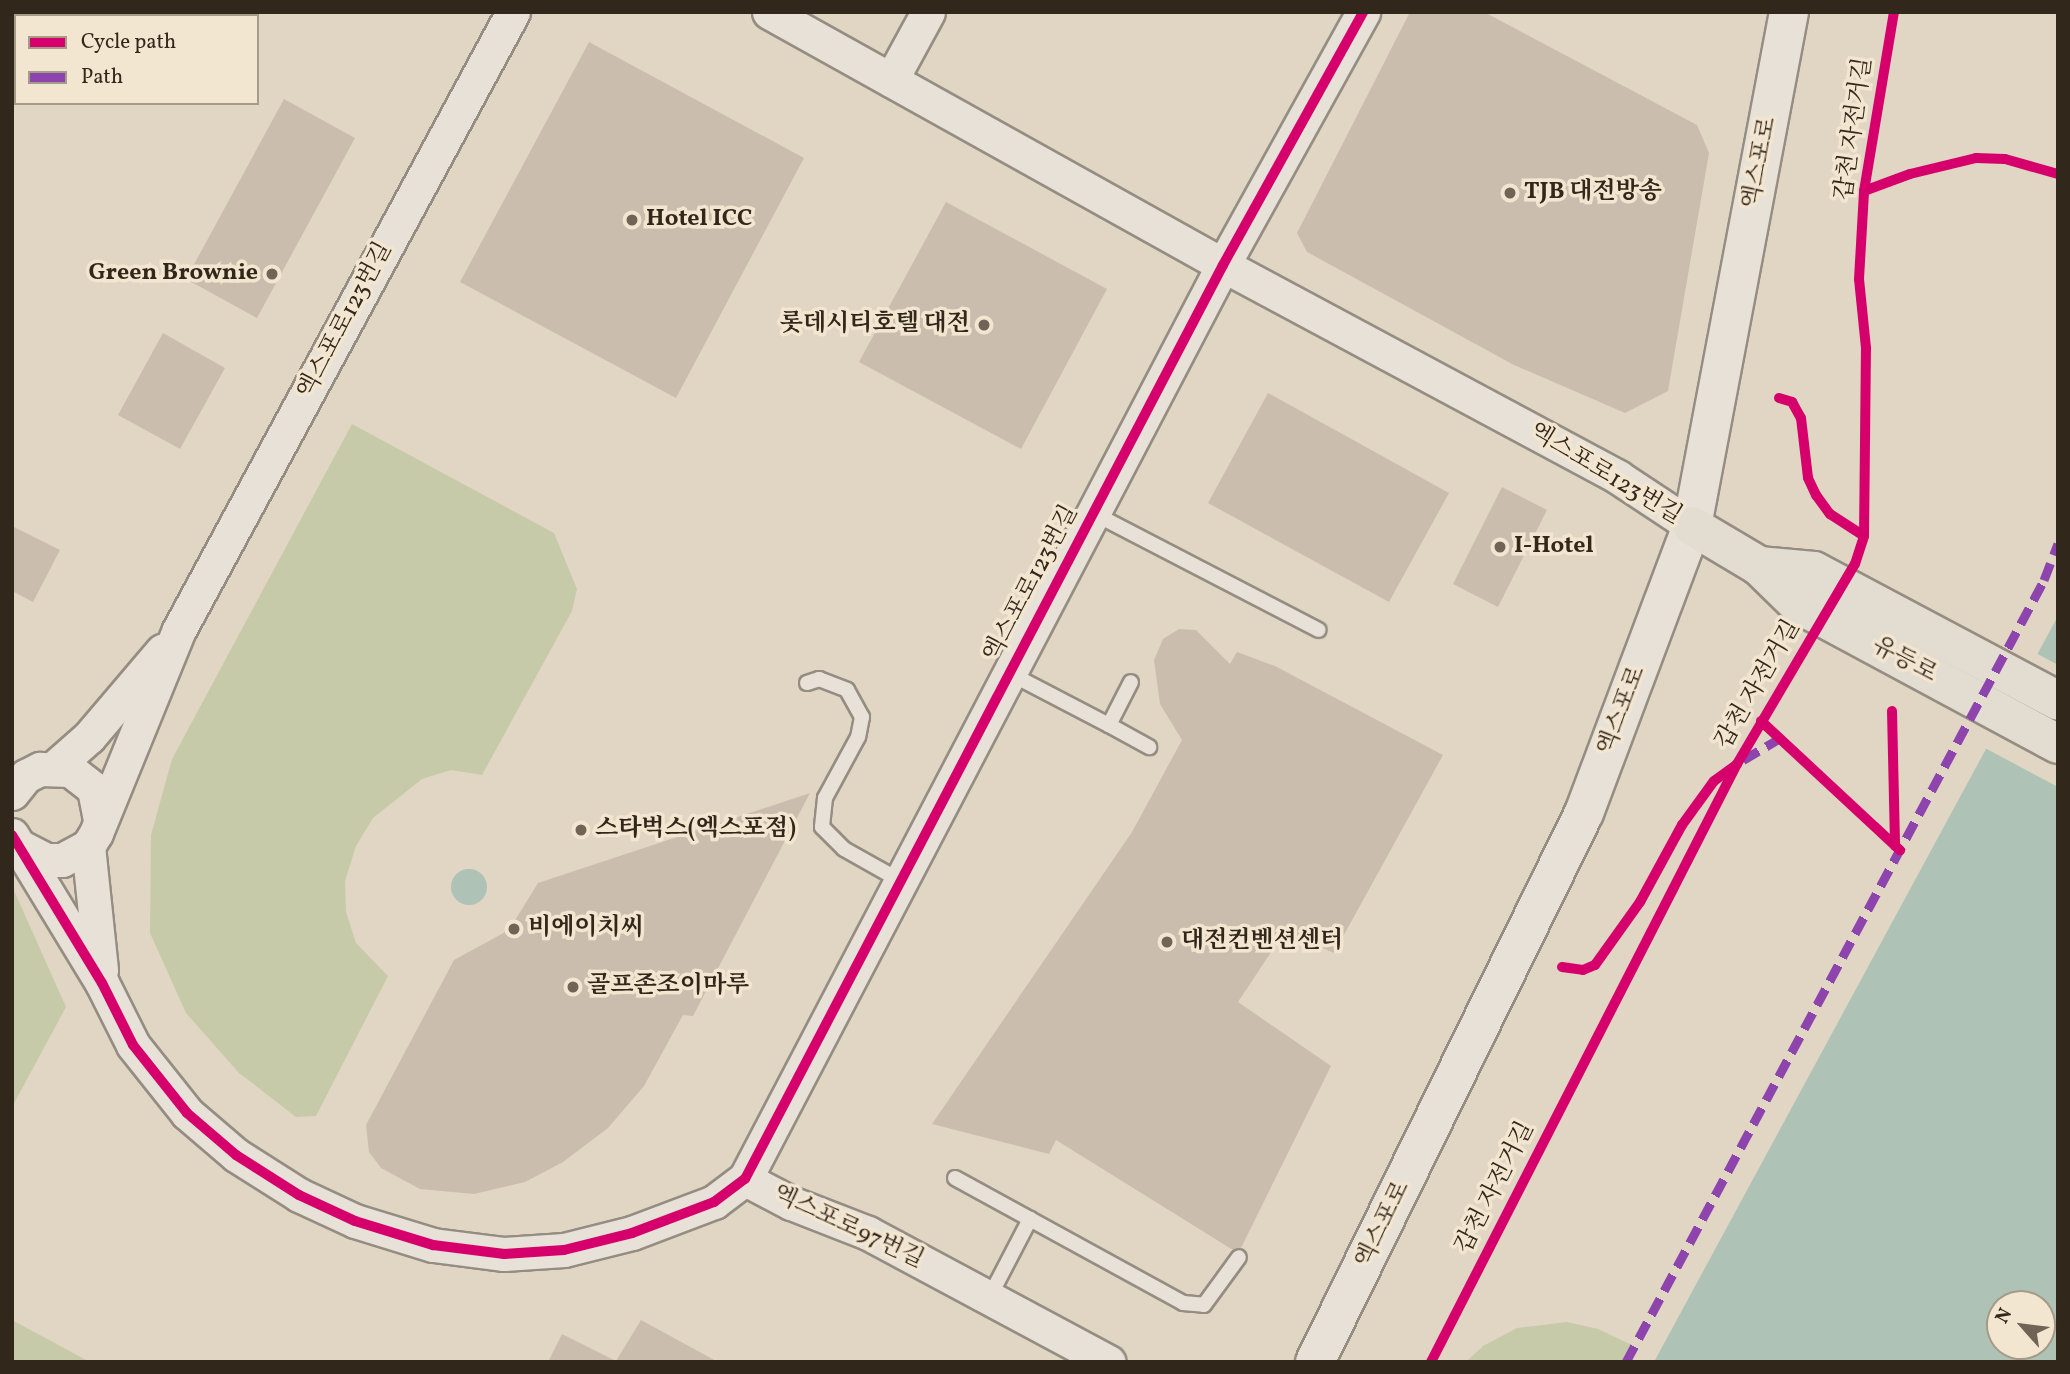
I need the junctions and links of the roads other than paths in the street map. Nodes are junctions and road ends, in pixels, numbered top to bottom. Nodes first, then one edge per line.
1 (513, 12) edge
2 (769, 12) edge
3 (928, 12) edge
4 (1363, 12) edge
5 (1789, 12) edge
6 (891, 80) junction
7 (1223, 265) junction
8 (1093, 513) junction
9 (1692, 526) junction
10 (1759, 566) junction
11 (179, 630) junction
12 (1319, 630) dead end
13 (1009, 673) junction
14 (807, 682) dead end
15 (1131, 682) dead end
16 (2058, 701) edge
17 (1109, 725) junction
18 (2058, 744) edge
19 (1149, 747) dead end
20 (36, 764) edge
21 (12, 793) edge
22 (94, 832) junction
23 (16, 841) edge
24 (901, 881) junction
25 (102, 983) junction
26 (956, 1178) dead end
27 (745, 1179) junction
28 (1030, 1219) junction
29 (1239, 1257) dead end
30 (990, 1296) junction
31 (1109, 1362) edge
32 (1315, 1362) edge

1 - 11 street, 엑스포로123번길
2 - 6 street, 엑스포로123번길
3 - 6 street
4 - 7 street, 엑스포로123번길
5 - 9 main road, 엑스포로
6 - 7 street, 엑스포로123번길
7 - 8 street, 엑스포로123번길
7 - 9 street, 엑스포로123번길
8 - 12 lane
8 - 13 street, 엑스포로123번길
9 - 10 main road, 유등로
9 - 32 main road, 엑스포로
10 - 16 main road, 유등로
10 - 18 main road, 유등로
11 - 20 street
11 - 22 street
13 - 17 lane
13 - 24 street, 엑스포로123번길
14 - 24 lane
15 - 17 lane
17 - 19 lane
20 - 21 street
20 - 22 street
22 - 23 street
22 - 25 street
23 - 25 street, 엑스포로97번길
24 - 27 street, 엑스포로123번길
25 - 27 street, 엑스포로97번길
26 - 28 lane
27 - 30 street, 엑스포로97번길
28 - 29 lane
28 - 30 lane
30 - 31 street, 엑스포로97번길

